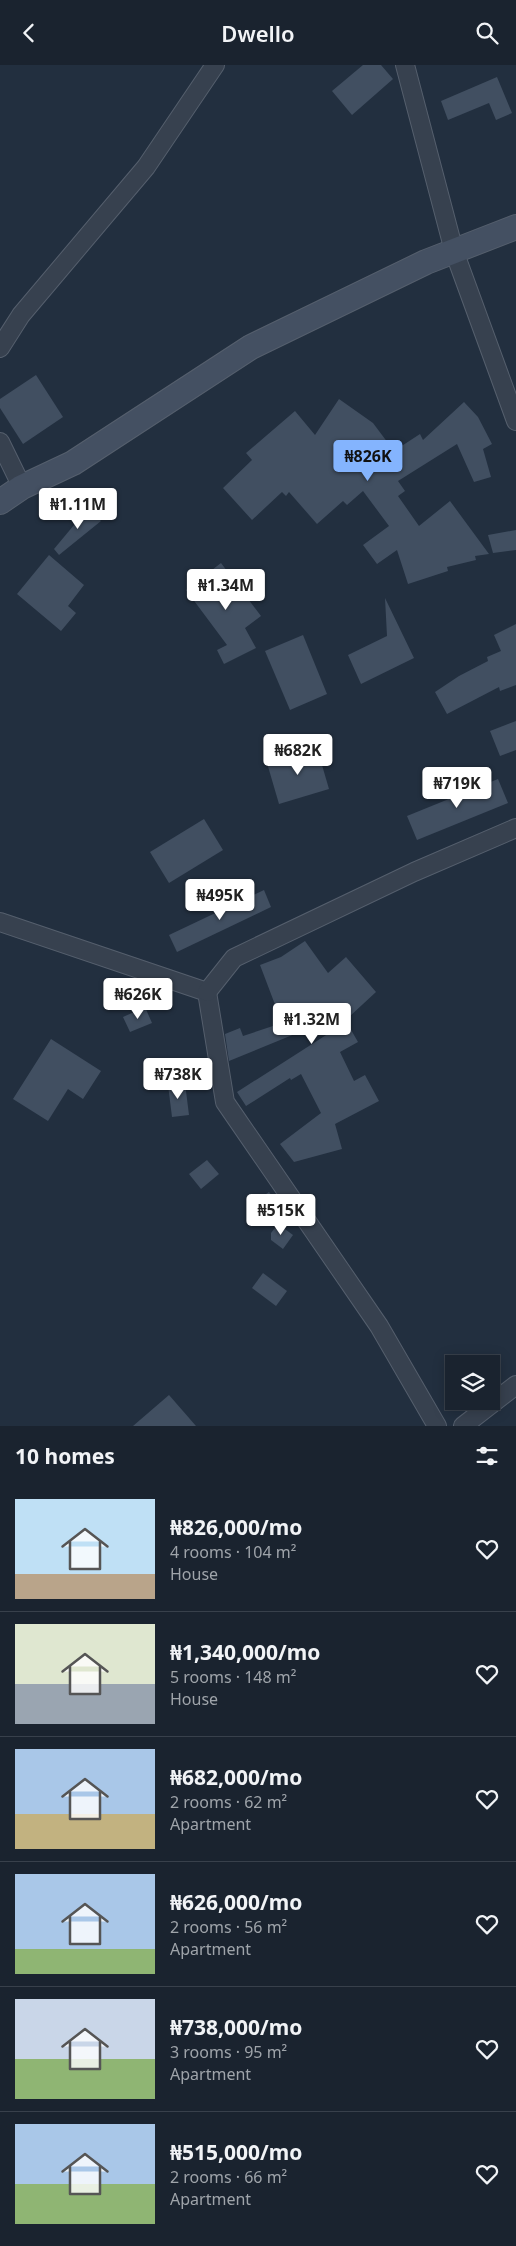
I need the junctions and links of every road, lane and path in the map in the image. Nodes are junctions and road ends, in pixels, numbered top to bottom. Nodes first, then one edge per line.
1 (216, 65) edge
2 (406, 65) edge
3 (516, 227) edge
4 (454, 251) junction
5 (0, 349) edge
6 (516, 421) edge
7 (0, 442) edge
8 (22, 487) junction
9 (0, 502) edge
10 (516, 828) edge
11 (0, 922) edge
12 (207, 992) junction
13 (516, 1385) edge
14 (437, 1426) edge
15 (463, 1426) edge

1 - 5 street
2 - 4 street
3 - 4 main road
4 - 6 street
4 - 8 main road
7 - 8 street
8 - 9 main road
10 - 12 street
11 - 12 street
12 - 14 street
13 - 15 street

